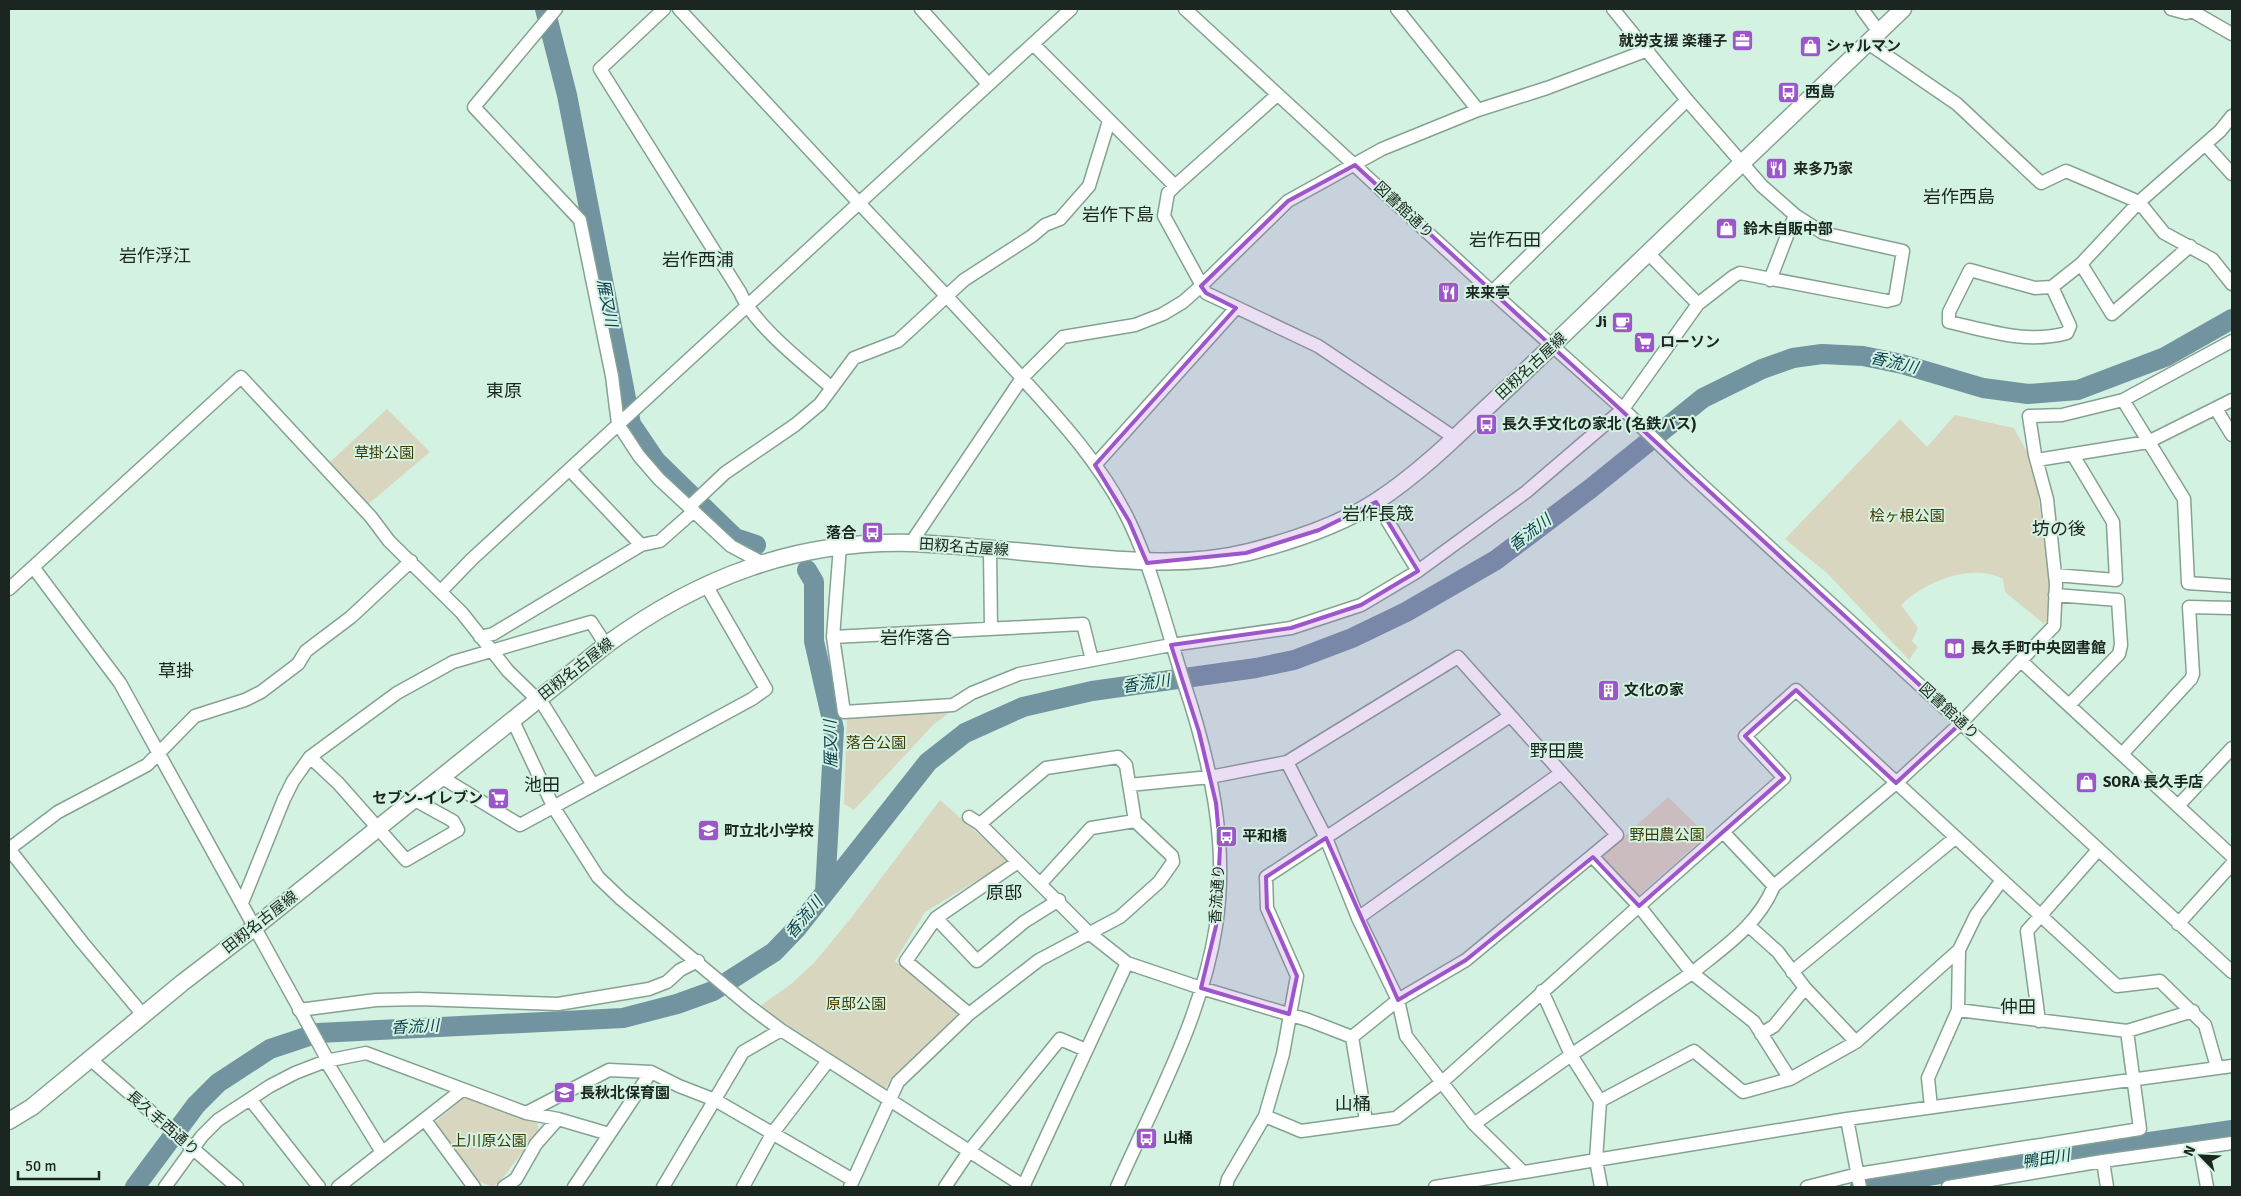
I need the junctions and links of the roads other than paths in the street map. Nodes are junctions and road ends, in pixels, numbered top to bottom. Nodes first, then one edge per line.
1 (664, 9) edge
2 (679, 9) edge
3 (921, 9) edge
4 (1071, 9) edge
5 (1185, 9) edge
6 (1396, 9) edge
7 (1613, 9) edge
8 (1862, 9) edge
9 (1903, 9) edge
10 (2171, 9) edge
11 (550, 17) edge
12 (2232, 34) edge
13 (1874, 37) junction
14 (1032, 44) junction
15 (1648, 50) junction
16 (988, 84) junction
17 (1277, 95) junction
18 (1687, 100) junction
19 (1478, 110) junction
20 (2232, 116) edge
21 (1110, 121) junction
22 (2205, 144) junction
23 (1744, 163) junction
24 (1355, 165) junction
25 (2232, 174) edge
26 (1175, 186) junction
27 (2139, 202) junction
28 (859, 203) junction
29 (1795, 215) junction
30 (2190, 246) junction
31 (1648, 253) junction
32 (2081, 264) junction
33 (2231, 279) edge
34 (1770, 280) junction
35 (1201, 286) junction
36 (2052, 287) junction
37 (1492, 292) junction
38 (947, 296) junction
39 (1698, 304) junction
40 (746, 307) junction
41 (1236, 308) junction
42 (2232, 341) edge
43 (1553, 346) junction
44 (1022, 378) junction
45 (831, 387) junction
46 (2122, 400) junction
47 (2232, 400) edge
48 (2216, 408) junction
49 (1623, 409) junction
50 (619, 424) junction
51 (2232, 435) edge
52 (1455, 438) junction
53 (2148, 442) junction
54 (2073, 454) junction
55 (2037, 460) junction
56 (1095, 465) junction
57 (570, 470) junction
58 (1376, 502) junction
59 (692, 507) junction
60 (911, 543) junction
61 (642, 545) junction
62 (840, 546) junction
63 (990, 549) junction
64 (412, 561) junction
65 (761, 562) junction
66 (1147, 563) junction
67 (33, 568) junction
68 (1418, 571) junction
69 (2054, 575) junction
70 (706, 585) junction
71 (2232, 586) edge
72 (9, 589) edge
73 (441, 591) junction
74 (2054, 596) junction
75 (2232, 608) edge
76 (991, 628) junction
77 (480, 637) junction
78 (833, 637) junction
79 (606, 645) junction
80 (1173, 649) junction
81 (492, 652) junction
82 (1092, 660) junction
83 (2021, 661) junction
84 (535, 700) junction
85 (2069, 705) junction
86 (1510, 716) junction
87 (513, 721) junction
88 (1961, 722) junction
89 (2232, 748) edge
90 (2122, 754) junction
91 (158, 755) junction
92 (310, 757) junction
93 (1287, 762) junction
94 (1562, 773) junction
95 (441, 777) junction
96 (1210, 777) junction
97 (1896, 783) junction
98 (593, 785) junction
99 (1129, 785) junction
100 (413, 799) junction
101 (2178, 806) junction
102 (554, 808) junction
103 (1135, 822) junction
104 (376, 829) junction
105 (1724, 833) junction
106 (1326, 838) junction
107 (1955, 838) junction
108 (9, 849) edge
109 (2098, 850) junction
110 (2232, 856) edge
111 (1593, 857) junction
112 (1018, 862) junction
113 (2232, 864) edge
114 (2002, 880) junction
115 (1041, 883) junction
116 (1774, 886) junction
117 (1059, 900) junction
118 (242, 903) junction
119 (1639, 906) junction
120 (2040, 916) junction
121 (936, 918) junction
122 (1358, 918) junction
123 (2178, 924) junction
124 (1750, 926) junction
125 (255, 928) junction
126 (1089, 932) junction
127 (1959, 950) junction
128 (1127, 963) junction
129 (702, 965) junction
130 (1792, 972) junction
131 (2232, 972) edge
132 (1692, 973) junction
133 (1201, 988) junction
134 (1805, 988) junction
135 (1542, 991) junction
136 (1398, 1000) junction
137 (1958, 1010) junction
138 (2193, 1011) junction
139 (300, 1012) junction
140 (969, 1014) junction
141 (1289, 1014) junction
142 (144, 1016) junction
143 (2040, 1021) junction
144 (781, 1030) junction
145 (2127, 1031) junction
146 (1761, 1034) junction
147 (1352, 1037) junction
148 (1856, 1042) junction
149 (1086, 1050) junction
150 (1571, 1055) junction
151 (89, 1058) junction
152 (326, 1059) junction
153 (828, 1061) junction
154 (2232, 1066) edge
155 (2217, 1067) junction
156 (651, 1072) junction
157 (1790, 1079) junction
158 (2133, 1079) junction
159 (1441, 1082) junction
160 (462, 1090) junction
161 (250, 1099) junction
162 (889, 1099) junction
163 (716, 1100) junction
164 (1600, 1101) junction
165 (1931, 1107) junction
166 (526, 1113) junction
167 (1265, 1116) junction
168 (558, 1119) junction
169 (1847, 1119) junction
170 (9, 1120) edge
171 (425, 1120) junction
172 (1366, 1121) junction
173 (1474, 1124) junction
174 (609, 1134) junction
175 (772, 1134) junction
176 (2232, 1143) edge
177 (191, 1147) junction
178 (2200, 1148) junction
179 (970, 1150) junction
180 (382, 1152) junction
181 (1596, 1160) junction
182 (2103, 1161) junction
183 (1523, 1172) junction
184 (1859, 1181) edge
185 (851, 1184) edge
186 (1467, 1185) edge
187 (165, 1187) edge
188 (237, 1187) edge
189 (319, 1187) edge
190 (338, 1187) edge
191 (474, 1187) edge
192 (504, 1187) edge
193 (574, 1187) edge
194 (663, 1187) edge
195 (743, 1187) edge
196 (945, 1187) edge
197 (1024, 1187) edge
198 (1117, 1187) edge
199 (1226, 1187) edge
200 (1435, 1187) edge
201 (1601, 1187) edge
202 (1807, 1187) edge
203 (1948, 1187) edge
204 (2107, 1187) edge
205 (2207, 1187) edge

1 - 40 street
2 - 28 street, 香流通り
3 - 16 street
4 - 14 street
5 - 17 street, 図書館通り
6 - 19 street
7 - 15 street
8 - 13 street
9 - 13 main road, 田籾名古屋線
10 - 12 street
11 - 50 street
13 - 23 main road, 田籾名古屋線
13 - 27 street
14 - 16 street
14 - 21 street
15 - 18 street
15 - 19 street
16 - 28 street
17 - 24 street, 図書館通り
17 - 26 street
18 - 23 street
18 - 37 street
19 - 24 street
20 - 22 street
21 - 26 street
21 - 38 street
22 - 25 street
22 - 27 street
23 - 29 street
23 - 31 main road, 田籾名古屋線
24 - 35 street
24 - 37 street, 図書館通り
26 - 35 street
27 - 30 street
27 - 32 street
28 - 38 street, 香流通り
28 - 40 street
29 - 34 street
29 - 34 street
30 - 32 street
30 - 33 street
31 - 39 street
31 - 43 main road, 田籾名古屋線
32 - 36 street
34 - 39 street
35 - 41 street
35 - 44 street
36 - 36 street
37 - 43 street, 図書館通り
38 - 44 street, 香流通り
38 - 45 street
39 - 49 street
40 - 45 street
40 - 50 street
41 - 52 street
41 - 56 street
42 - 46 street
43 - 49 street, 図書館通り
43 - 52 main road, 田籾名古屋線
44 - 56 street, 香流通り
44 - 60 street
45 - 59 street
46 - 53 street
46 - 55 street
47 - 48 street
48 - 51 street
48 - 53 street
49 - 68 street
49 - 88 street, 図書館通り
50 - 57 street
50 - 59 street
52 - 58 main road, 田籾名古屋線
53 - 54 street
53 - 71 street
54 - 55 street
54 - 69 street
55 - 69 street
56 - 66 street, 香流通り
57 - 61 street
57 - 73 street
58 - 66 main road, 田籾名古屋線
58 - 68 street
59 - 61 street
59 - 65 street
60 - 62 main road, 田籾名古屋線
60 - 63 main road, 田籾名古屋線
61 - 77 street
62 - 65 main road, 田籾名古屋線
62 - 78 street
63 - 66 main road, 田籾名古屋線
63 - 76 street
64 - 67 street
64 - 73 street
64 - 91 street
65 - 70 main road, 田籾名古屋線
66 - 80 street, 香流通り
67 - 72 street
67 - 91 street
68 - 80 street
69 - 74 street
70 - 79 main road, 田籾名古屋線
70 - 98 street
73 - 77 street
74 - 83 street
74 - 85 street
75 - 90 street
76 - 78 street
76 - 82 street
77 - 81 street
78 - 82 street
79 - 81 street
79 - 84 main road, 田籾名古屋線
80 - 82 street
80 - 96 street, 香流通り
81 - 84 street
81 - 92 street
83 - 85 street
83 - 88 street
84 - 87 main road, 田籾名古屋線
84 - 98 street
85 - 90 street
86 - 93 street
86 - 94 street
86 - 106 street
87 - 95 main road, 田籾名古屋線
87 - 102 street
88 - 97 street
88 - 109 street, 図書館通り
89 - 101 street
90 - 101 street
91 - 108 street
91 - 118 street
92 - 104 street
92 - 118 street
93 - 96 street
93 - 106 street
94 - 111 street
94 - 122 street
95 - 100 main road, 田籾名古屋線
95 - 102 street
96 - 99 street
96 - 133 street, 香流通り
97 - 105 street
97 - 107 street
97 - 116 street
98 - 102 street
99 - 103 street
99 - 112 street
100 - 104 main road, 田籾名古屋線
100 - 104 street
101 - 110 street
102 - 129 street
103 - 115 street
103 - 126 street
104 - 125 main road, 田籾名古屋線
105 - 116 street
105 - 119 street
106 - 122 street
106 - 141 street
107 - 114 street
107 - 130 street
108 - 142 street
109 - 120 street
109 - 123 street, 図書館通り
111 - 119 street
111 - 136 street
112 - 115 street
112 - 121 street
113 - 123 street
114 - 120 street
114 - 127 street
115 - 117 street
116 - 124 street
117 - 121 street
117 - 126 street
118 - 125 street
119 - 132 street
119 - 135 street
120 - 138 street
120 - 143 street
121 - 140 street
122 - 136 street
123 - 131 street, 図書館通り
124 - 130 street
124 - 132 street
125 - 139 street
125 - 142 main road, 田籾名古屋線
126 - 128 street
126 - 140 street
127 - 137 street
127 - 148 street
128 - 133 street
128 - 149 street
129 - 139 street
129 - 144 street
130 - 134 street
132 - 146 street
132 - 150 street
133 - 141 street
133 - 198 street, 香流通り
134 - 146 street
134 - 148 street
135 - 150 street
135 - 159 street
136 - 147 street
136 - 159 street
137 - 143 street
137 - 165 street
138 - 145 street
138 - 155 street
139 - 152 street
140 - 162 street
141 - 147 street
141 - 167 street
142 - 151 main road, 田籾名古屋線
143 - 145 street
144 - 153 street
144 - 163 street
145 - 158 street
146 - 157 street
147 - 172 street
148 - 157 street
149 - 179 street
149 - 197 street
150 - 164 street
150 - 173 street
151 - 170 main road, 田籾名古屋線
151 - 177 street, 長久手西通り
152 - 160 street
152 - 161 street
152 - 180 street
153 - 162 street
153 - 175 street
154 - 155 street
155 - 158 street
156 - 163 street
156 - 166 street
156 - 174 street
157 - 164 street
158 - 165 street
158 - 184 street
159 - 172 street
159 - 173 street
160 - 166 street
160 - 171 street
161 - 177 street
161 - 189 street
162 - 179 street
162 - 185 street
163 - 175 street
163 - 194 street
164 - 181 street
165 - 169 street
166 - 168 street
167 - 172 street
167 - 199 street
168 - 174 street
168 - 192 street
169 - 181 street
169 - 184 street
171 - 180 street
171 - 191 street
173 - 183 street
174 - 193 street
175 - 185 street
175 - 195 street
176 - 178 street
177 - 187 street
177 - 188 street, 長久手西通り
178 - 182 street
178 - 205 street
179 - 196 street
179 - 197 street
180 - 190 street
181 - 183 street
181 - 201 street
182 - 203 street
182 - 204 street
183 - 186 street
184 - 202 street
186 - 200 street

